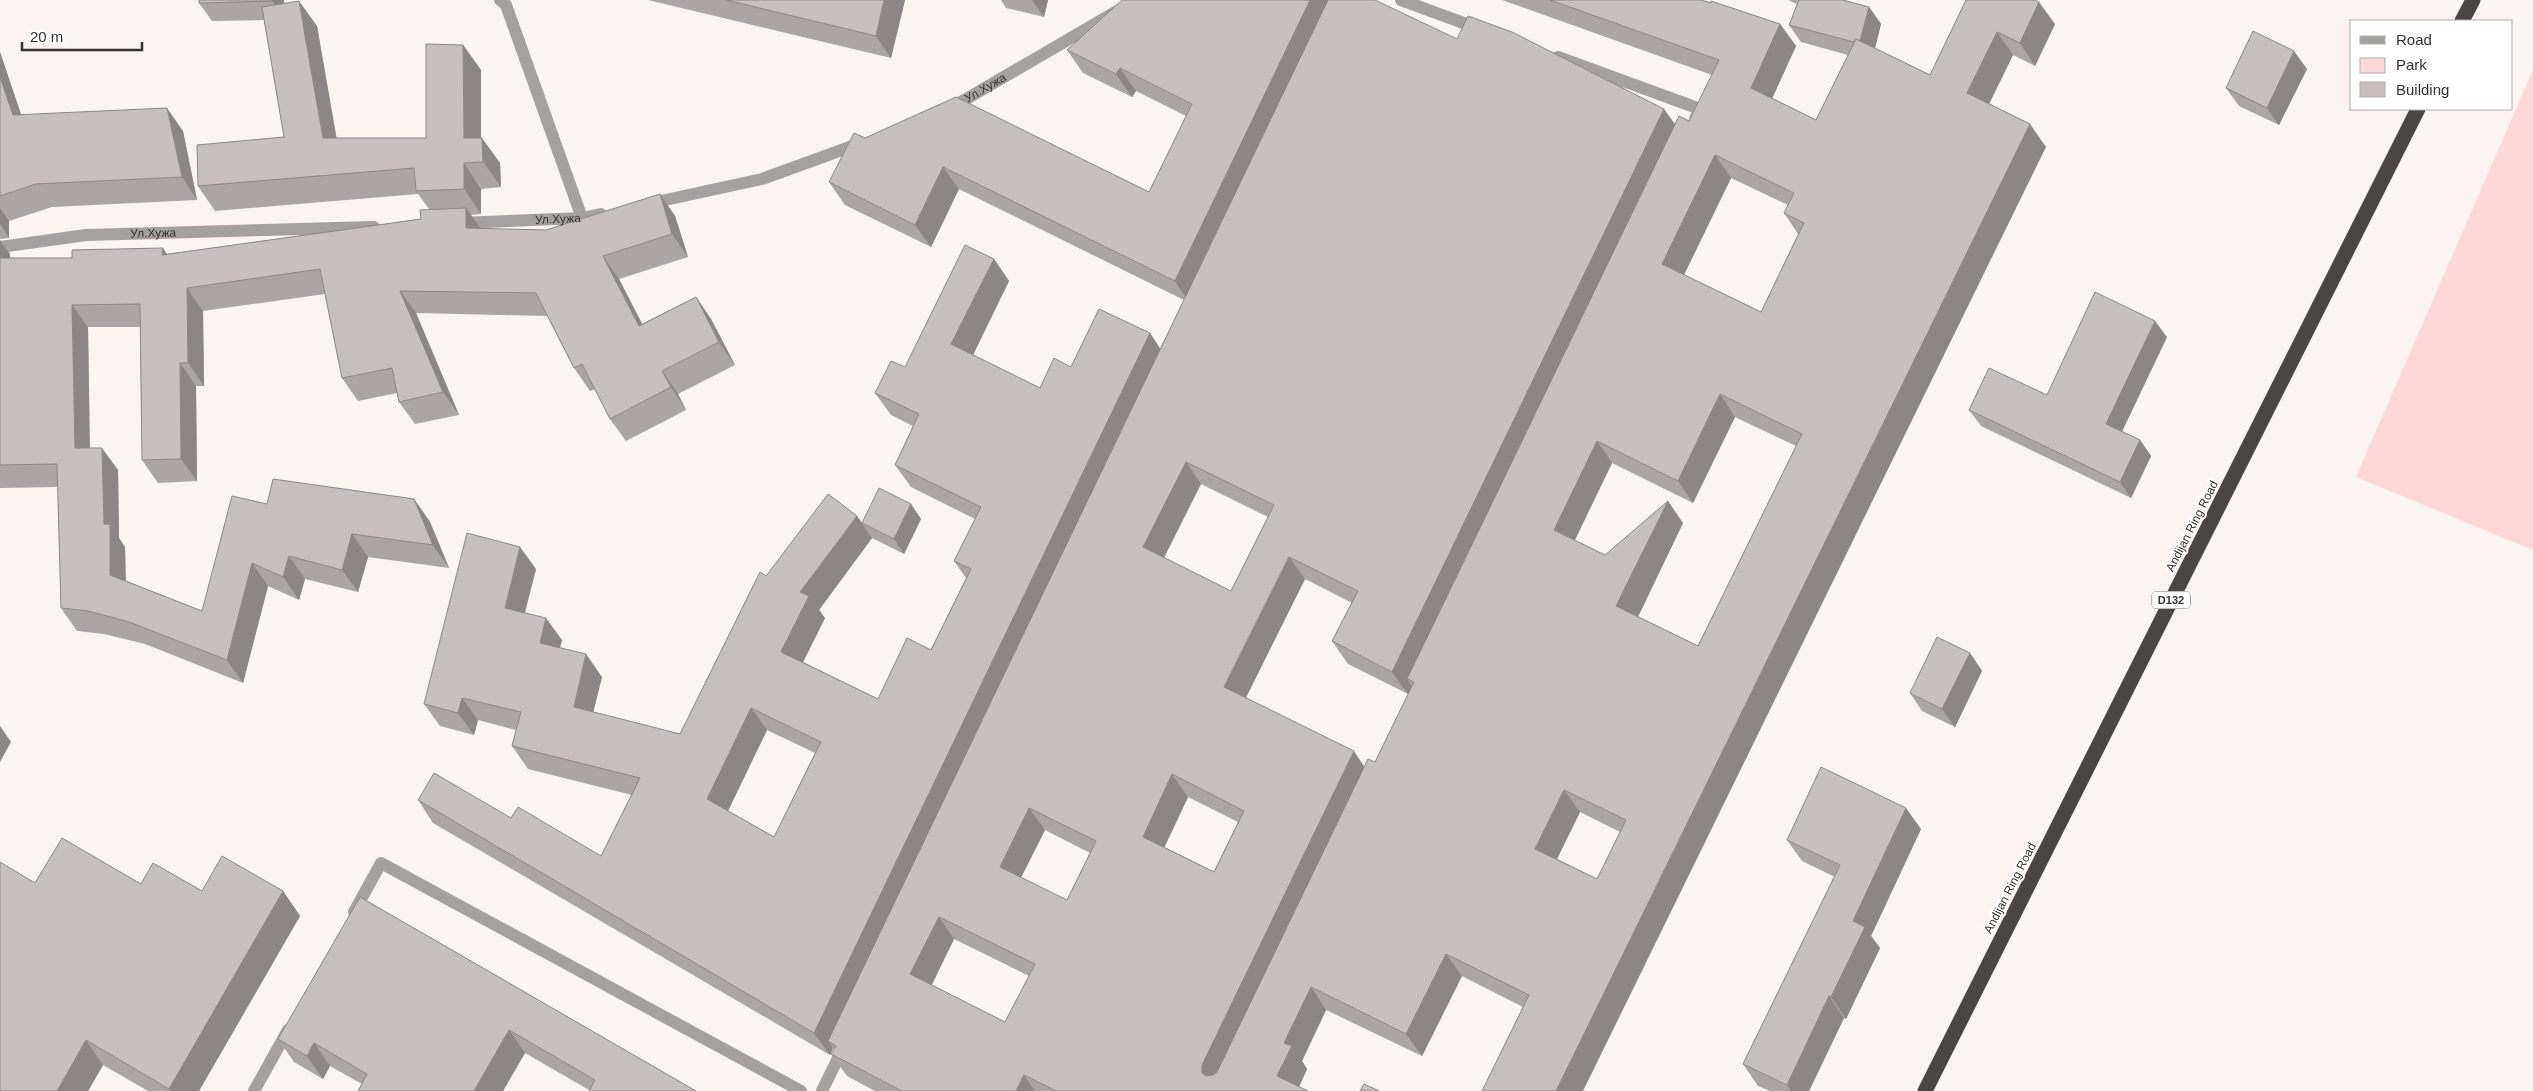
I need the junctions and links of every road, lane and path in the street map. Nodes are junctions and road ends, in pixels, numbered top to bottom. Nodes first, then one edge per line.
1 (500, 0) edge
2 (1129, 0) edge
3 (1401, 0) edge
4 (2472, 0) edge
5 (2462, 20) edge
6 (1494, 34) edge
7 (1541, 51) edge
8 (2417, 110) edge
9 (940, 114) edge
10 (1692, 127) edge
11 (875, 138) edge
12 (639, 206) edge
13 (610, 212) edge
14 (582, 218) junction
15 (446, 224) edge
16 (387, 226) edge
17 (0, 247) edge
18 (348, 922) edge
19 (296, 1015) edge
20 (848, 1037) edge
21 (254, 1091) edge
22 (801, 1091) edge
23 (822, 1091) edge
24 (1925, 1091) edge

1 - 14 street
2 - 9 street, Ул.Хужа
3 - 6 street
4 - 5 highway
7 - 10 street
8 - 24 highway, Andijan Ring Road / D132
11 - 12 street
13 - 14 street, Ул.Хужа
14 - 15 street, Ул.Хужа
16 - 17 street, Ул.Хужа
18 - 22 street
19 - 21 street
20 - 23 street

